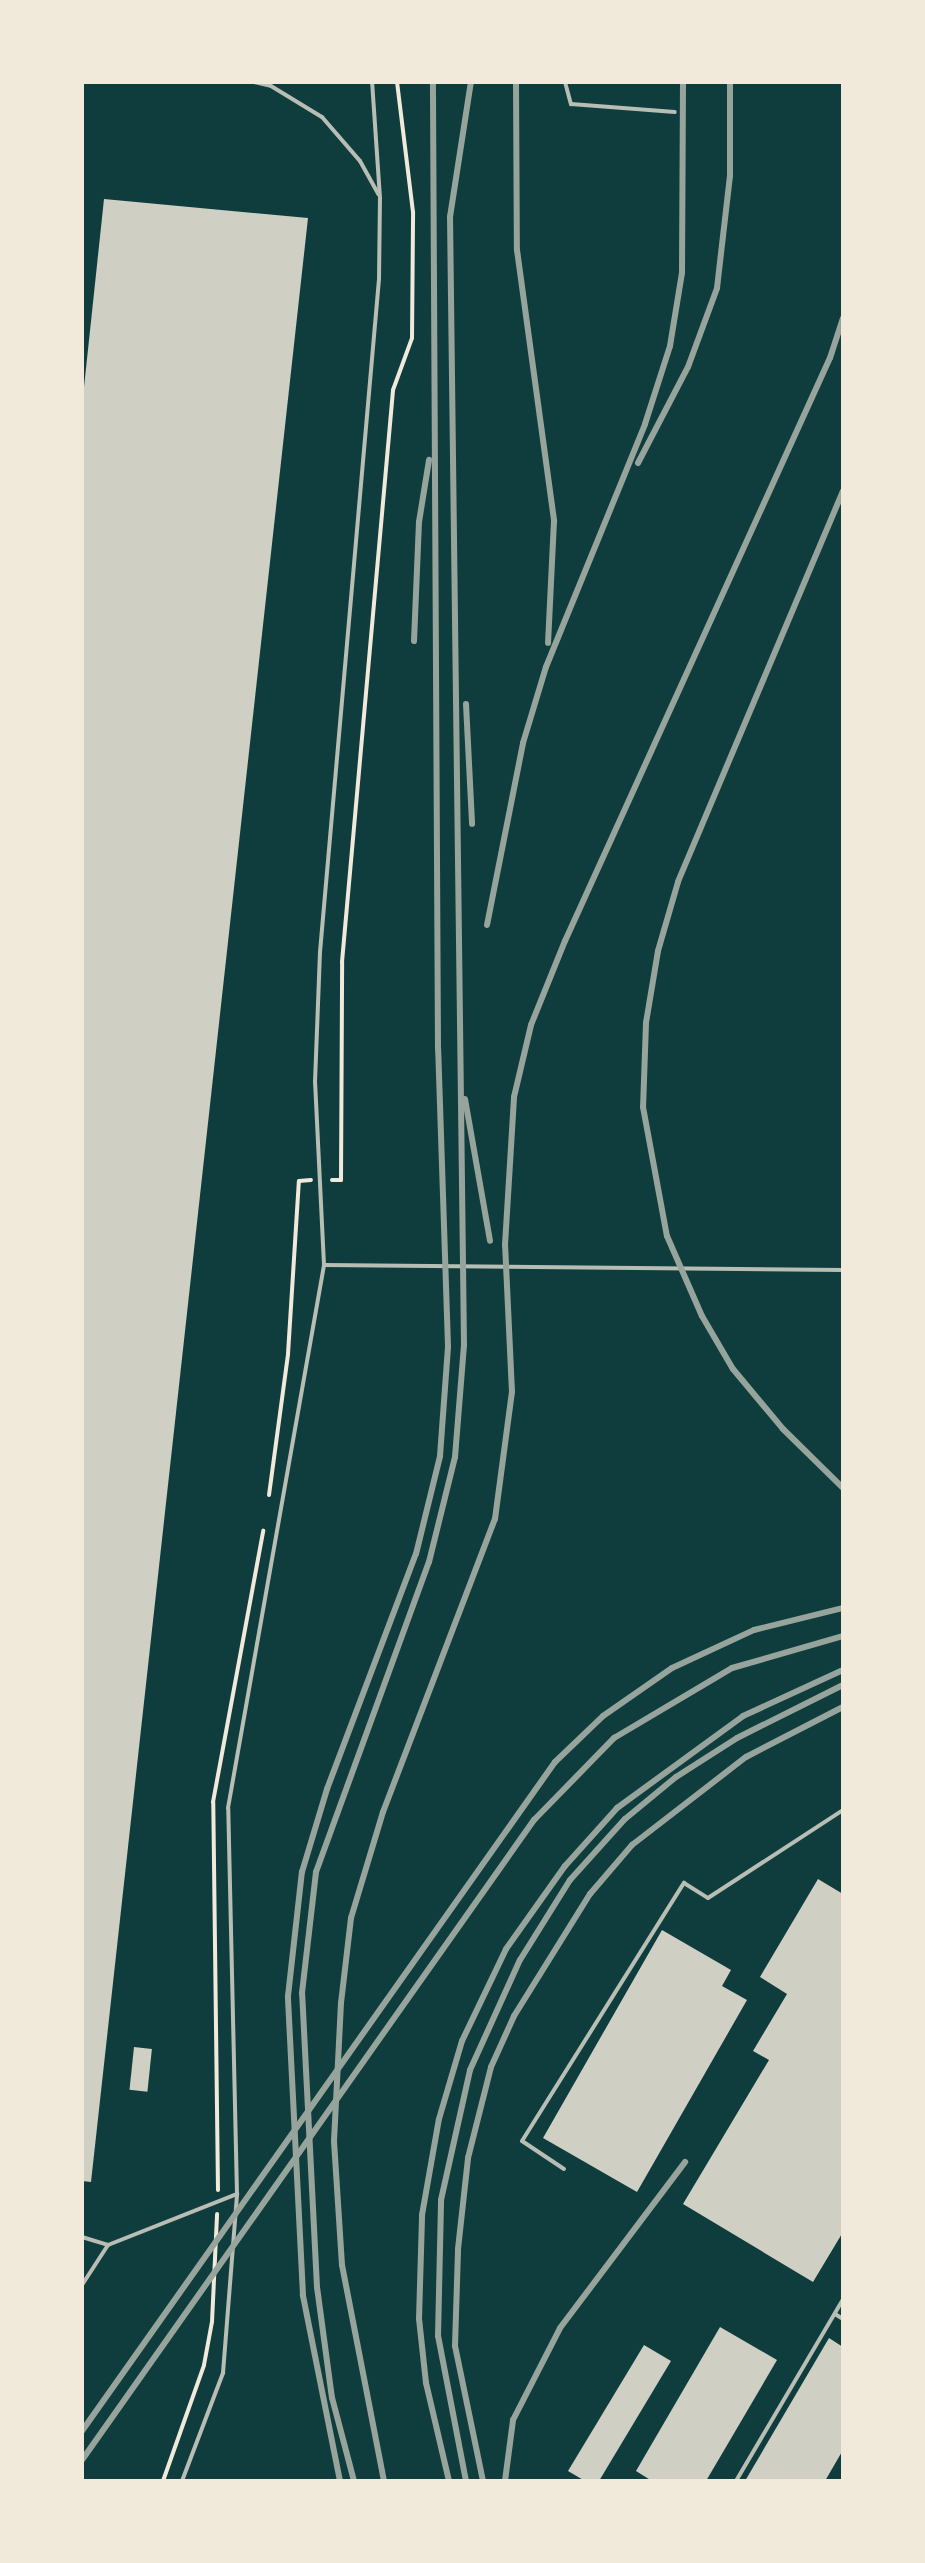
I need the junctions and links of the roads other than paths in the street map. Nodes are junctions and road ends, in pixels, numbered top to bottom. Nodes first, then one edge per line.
1 (254, 82) edge
2 (372, 82) edge
3 (565, 82) edge
4 (675, 112) dead end
5 (380, 198) junction
6 (324, 1265) junction
7 (843, 1270) edge
8 (843, 1810) edge
9 (564, 2169) dead end
10 (237, 2194) junction
11 (82, 2237) edge
12 (108, 2245) junction
13 (82, 2285) edge
14 (843, 2299) edge
15 (835, 2314) junction
16 (843, 2319) edge
17 (182, 2481) edge
18 (736, 2481) edge

1 - 5 lane
2 - 5 lane
3 - 4 lane
5 - 6 lane
6 - 7 lane
6 - 10 lane
8 - 9 lane
10 - 12 lane
10 - 17 lane
11 - 12 lane
12 - 13 lane
14 - 15 lane
15 - 16 lane
15 - 18 lane

